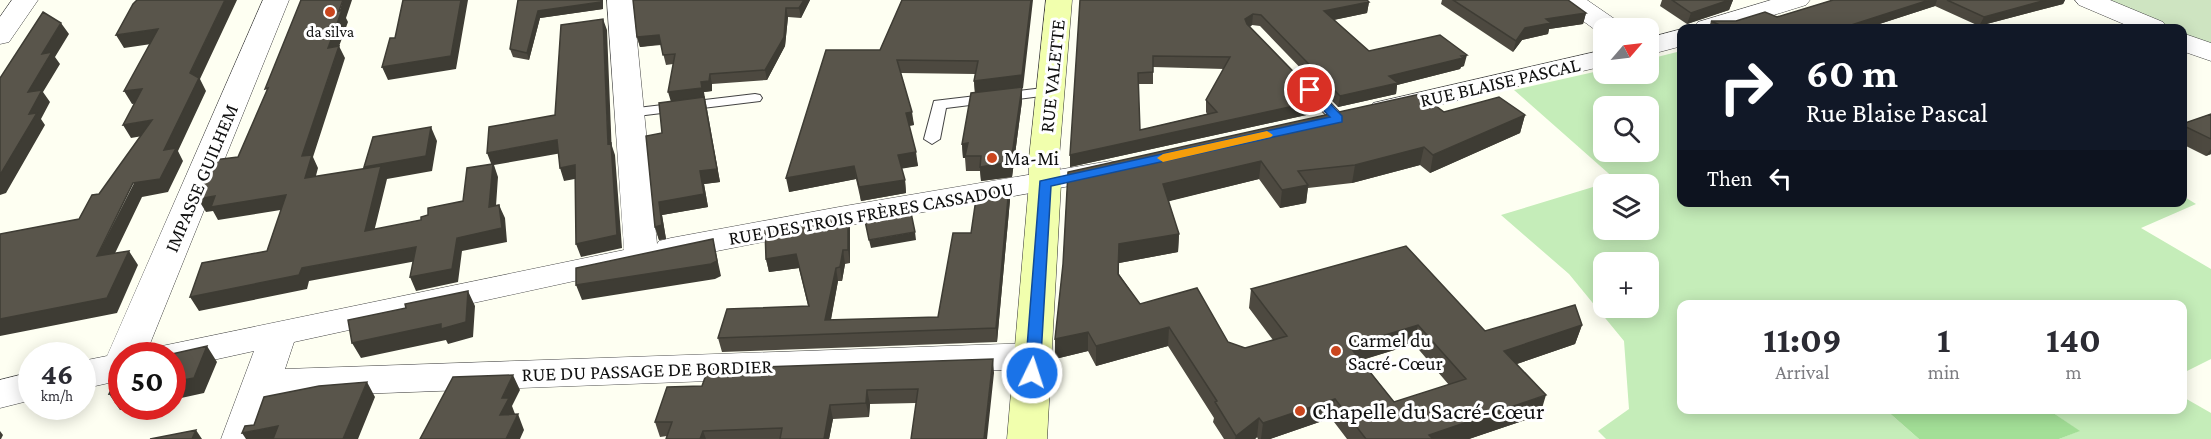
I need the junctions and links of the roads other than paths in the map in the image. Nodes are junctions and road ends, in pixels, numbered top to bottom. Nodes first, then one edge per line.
1 (25, 0) edge
2 (276, 0) edge
3 (620, 0) edge
4 (1059, 0) edge
5 (1570, 0) edge
6 (1797, 0) edge
7 (2088, 0) edge
8 (1596, 18) edge
9 (1720, 24) edge
10 (2145, 24) edge
11 (0, 36) edge
12 (1677, 38) edge
13 (2187, 43) edge
14 (1659, 44) edge
15 (2211, 53) edge
16 (1593, 61) edge
17 (1299, 79) edge
18 (1052, 91) junction
19 (755, 98) dead end
20 (629, 113) junction
21 (1338, 119) junction
22 (1308, 126) edge
23 (933, 139) dead end
24 (1133, 165) edge
25 (1045, 183) junction
26 (641, 255) junction
27 (279, 333) junction
28 (132, 342) edge
29 (186, 353) edge
30 (1034, 356) junction
31 (260, 384) junction
32 (18, 390) edge
33 (0, 394) edge
34 (241, 439) edge
35 (1027, 439) edge

1 - 11 street
2 - 28 street, IMPASSE GUILHEM
3 - 20 street
4 - 18 main road, RUE VALETTE
5 - 8 street
6 - 9 street
7 - 10 street
12 - 14 street
13 - 15 street
16 - 21 street, RUE BLAISE PASCAL
17 - 21 lane
18 - 23 lane
18 - 25 main road, RUE VALETTE
19 - 20 lane
20 - 26 street
21 - 22 street, RUE BLAISE PASCAL
24 - 25 street
25 - 26 street, RUE DES TROIS FRÈRES CASSADOU
25 - 30 main road, RUE VALETTE
26 - 27 street, RUE DES TROIS FRÈRES CASSADOU
27 - 29 street, RUE DES TROIS FRÈRES CASSADOU
27 - 31 street
30 - 31 street, RUE DU PASSAGE DE BORDIER
30 - 35 main road, RUE VALETTE
31 - 34 street
32 - 33 street

